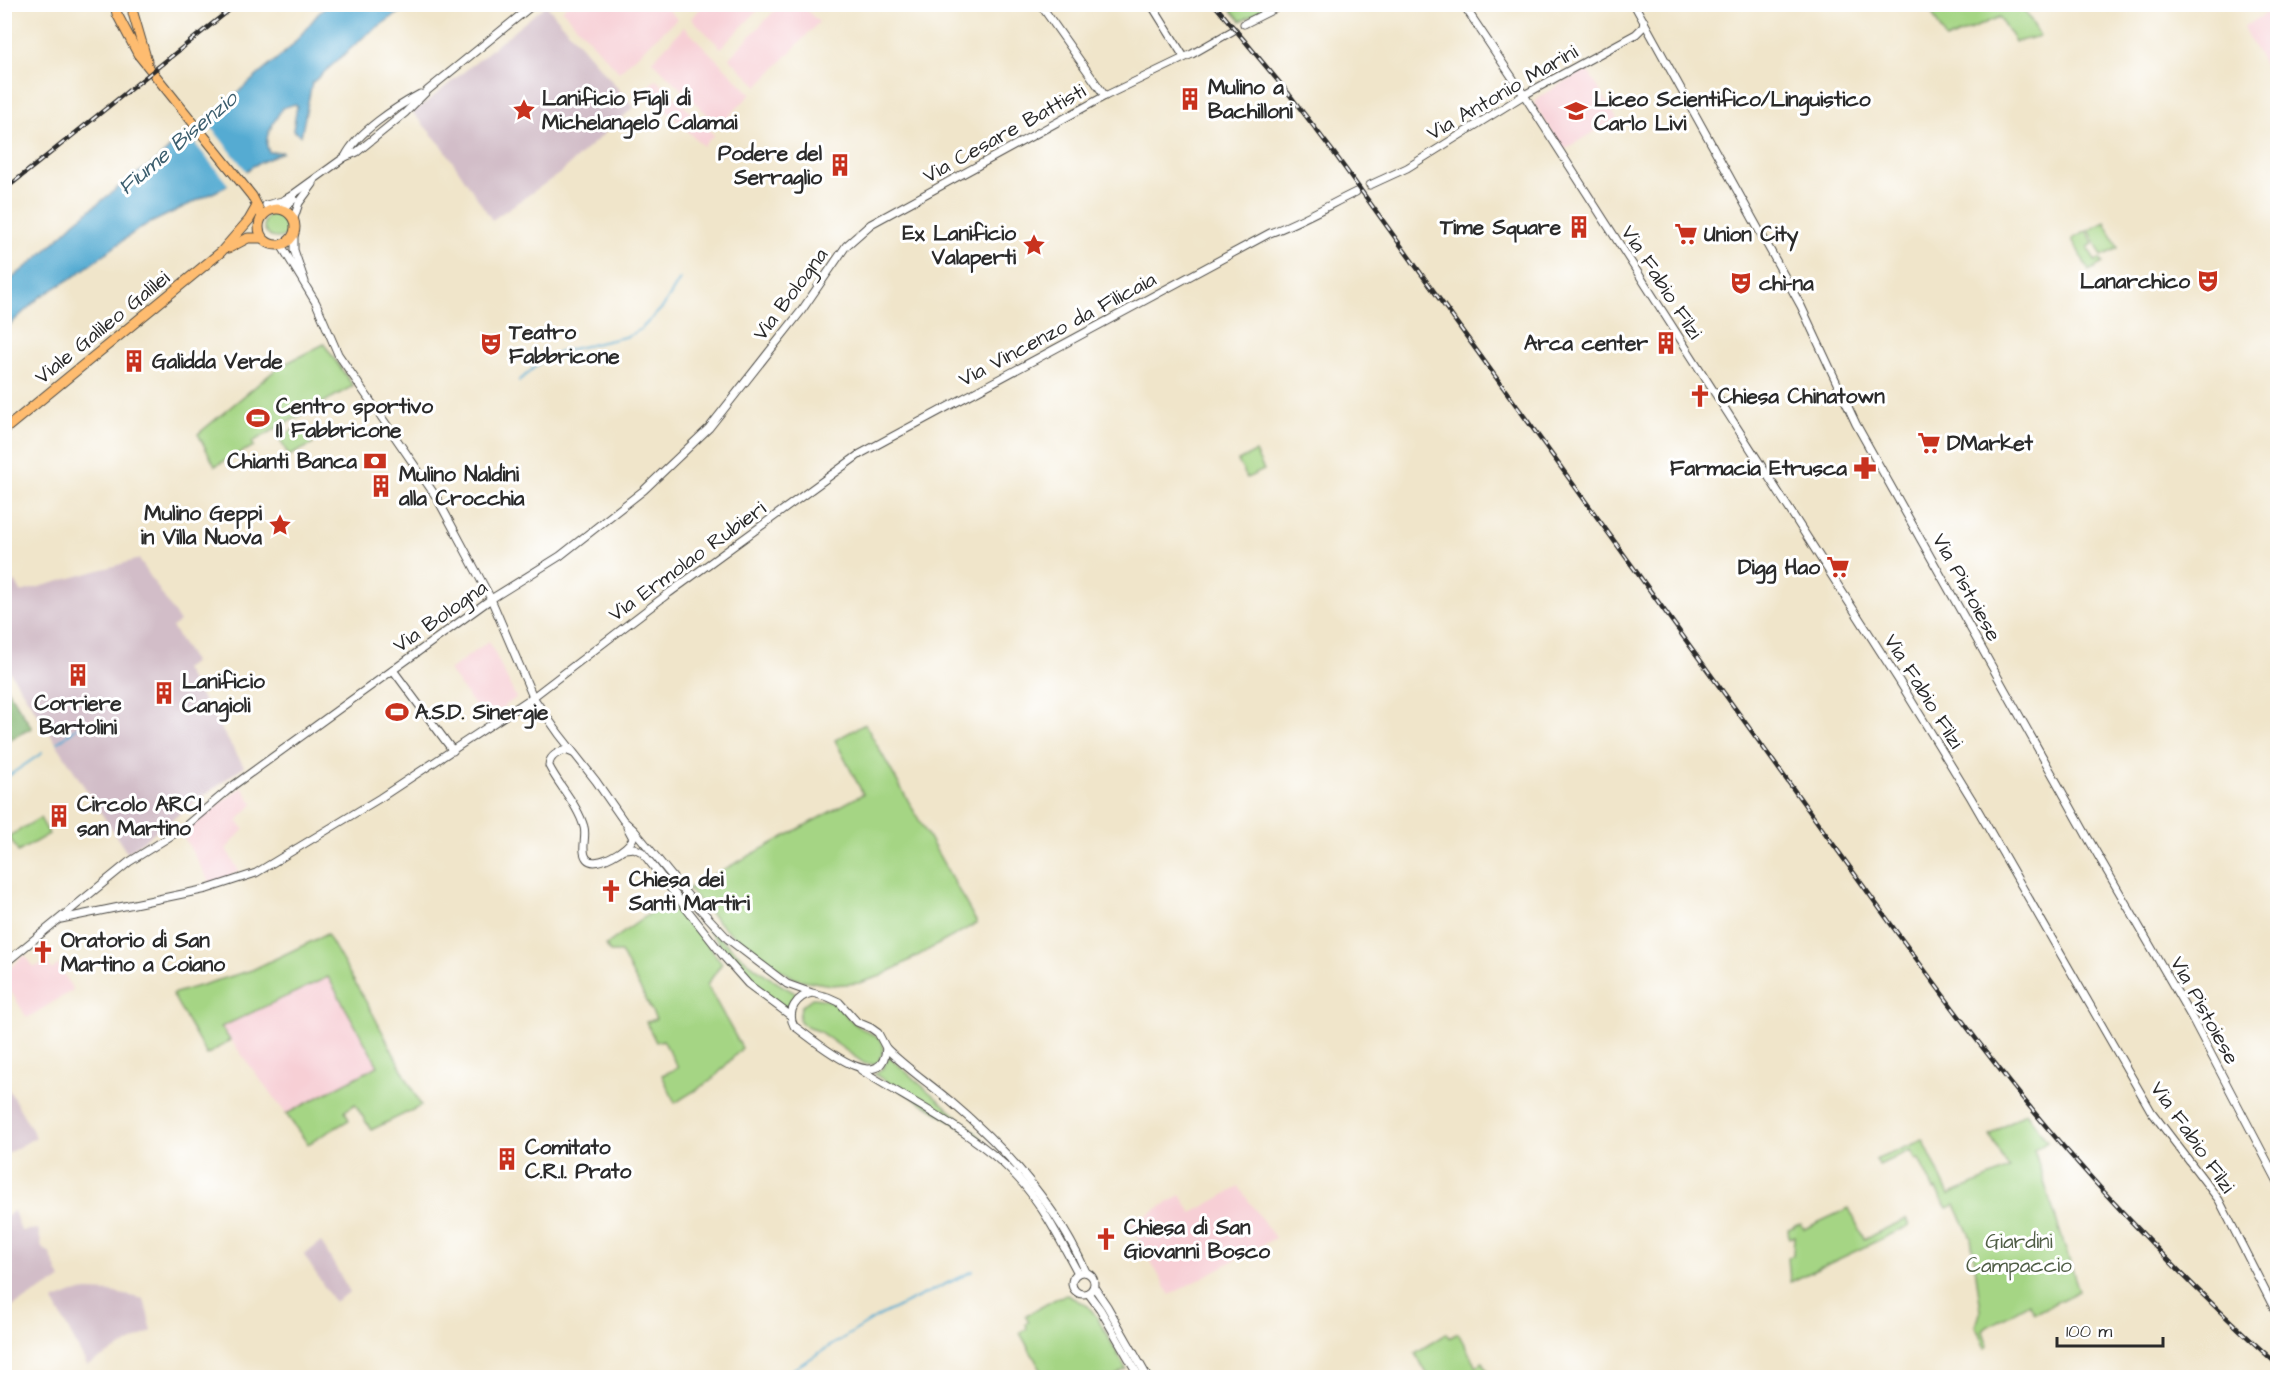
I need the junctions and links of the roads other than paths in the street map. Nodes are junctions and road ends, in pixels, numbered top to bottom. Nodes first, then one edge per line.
1 (119, 4) edge
2 (534, 4) edge
3 (1040, 4) edge
4 (1151, 4) edge
5 (1284, 4) edge
6 (1463, 4) edge
7 (1634, 4) edge
8 (133, 8) edge
9 (120, 18) junction
10 (1644, 21) junction
11 (1244, 24) dead end
12 (1234, 30) dead end
13 (1184, 57) junction
14 (149, 66) junction
15 (1524, 95) junction
16 (1105, 96) junction
17 (312, 182) junction
18 (1370, 185) tunnel mouth
19 (1356, 192) tunnel mouth
20 (264, 206) junction
21 (282, 209) junction
22 (261, 218) junction
23 (294, 218) junction
24 (242, 229) junction
25 (294, 234) junction
26 (262, 238) junction
27 (281, 245) junction
28 (846, 246) joint
29 (221, 252) junction
30 (306, 284) junction
31 (4, 430) edge
32 (860, 453) joint
33 (491, 599) junction
34 (393, 670) junction
35 (533, 697) junction
36 (515, 708) junction
37 (543, 712) junction
38 (559, 734) junction
39 (453, 751) junction
40 (557, 753) junction
41 (574, 754) junction
42 (623, 820) junction
43 (625, 849) junction
44 (86, 899) junction
45 (95, 912) junction
46 (60, 919) junction
47 (4, 964) edge
48 (812, 993) junction
49 (791, 1016) junction
50 (886, 1048) junction
51 (855, 1066) junction
52 (2277, 1180) edge
53 (1086, 1272) junction
54 (1078, 1273) junction
55 (1094, 1287) junction
56 (1088, 1293) junction
57 (2277, 1316) edge
58 (1140, 1377) edge
59 (1148, 1377) edge

1 - 9 main road
2 - 17 street
3 - 16 street
4 - 13 street
5 - 11 street
6 - 15 street, Via Fabio Filzi
7 - 10 street, Via Pistoiese
8 - 9 main road
8 - 14 main road
9 - 14 main road
10 - 15 street, Via Antonio Marini
10 - 52 street, Via Pistoiese
12 - 13 street, Via Cesare Battisti
13 - 16 street, Via Cesare Battisti
14 - 20 main road
15 - 18 street, Via Antonio Marini
15 - 57 street, Via Fabio Filzi
16 - 28 street, Via Cesare Battisti
17 - 20 street
17 - 21 street
17 - 23 street
19 - 32 street, Via Vincenzo da Filicaia
20 - 21 main road
20 - 22 main road
20 - 24 main road
21 - 23 main road
22 - 24 main road
22 - 26 main road
23 - 25 main road
24 - 29 main road
25 - 27 main road
25 - 30 street
26 - 27 main road
26 - 29 main road
27 - 30 street
28 - 33 street, Via Bologna
29 - 31 main road, Viale Galileo Galilei
30 - 33 street
32 - 35 street, Via Ermolao Rubieri
33 - 34 street, Via Bologna
33 - 35 street
34 - 39 street
34 - 44 street, Via Bologna
35 - 36 street, Via Ermolao Rubieri
35 - 37 street
36 - 37 street
36 - 39 street, Via Ermolao Rubieri
37 - 38 street
38 - 40 street
38 - 41 street
39 - 45 street, Via Ermolao Rubieri
40 - 41 street
40 - 43 street
41 - 42 street
42 - 43 street
42 - 48 street
43 - 49 street
44 - 45 street
44 - 46 street, Via Bologna
45 - 46 street, Via Ermolao Rubieri
46 - 47 street, Via Bologna
48 - 49 street
48 - 50 street
49 - 51 street
50 - 51 street
50 - 53 street
51 - 54 street
53 - 54 street
53 - 55 street
54 - 56 street
55 - 56 street
55 - 59 street
56 - 58 street

